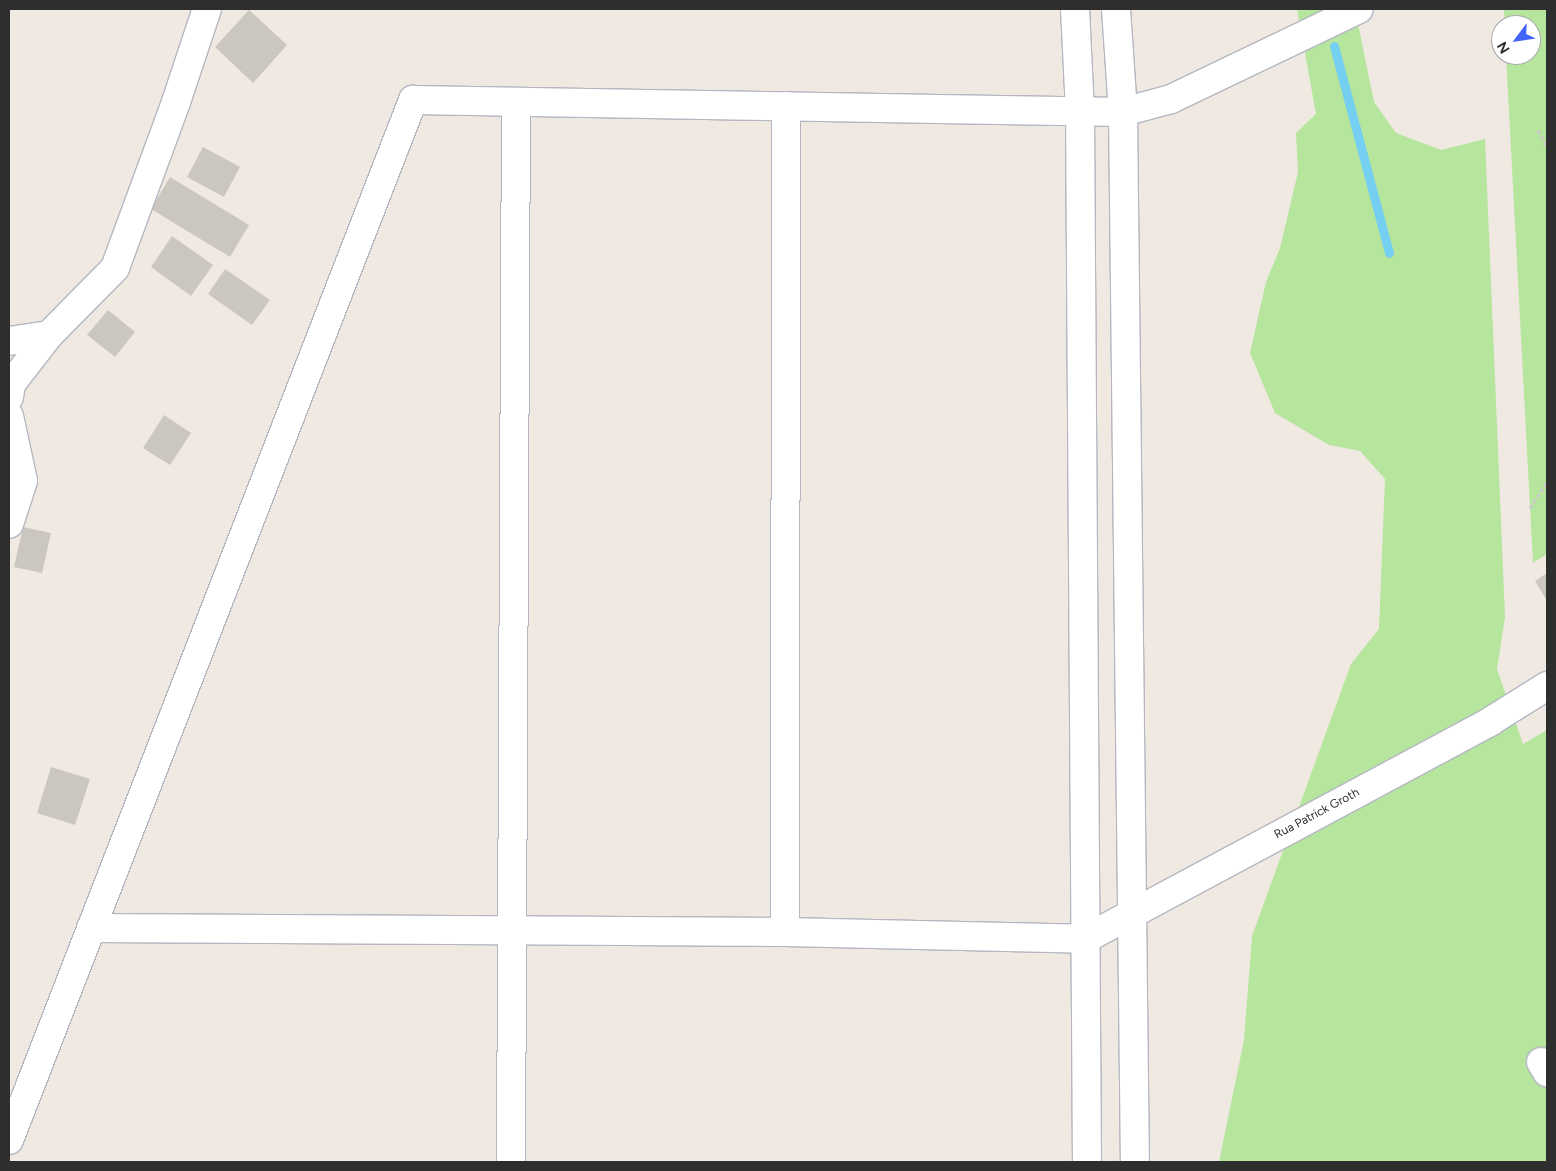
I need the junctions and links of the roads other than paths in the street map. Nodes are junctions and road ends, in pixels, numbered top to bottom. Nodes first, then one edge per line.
1 (207, 9) edge
2 (1075, 9) edge
3 (1116, 9) edge
4 (1359, 9) edge
5 (516, 102) junction
6 (786, 106) junction
7 (1080, 111) junction
8 (1123, 112) junction
9 (49, 335) junction
10 (9, 341) edge
11 (9, 397) edge
12 (9, 416) edge
13 (9, 524) edge
14 (1547, 686) edge
15 (1133, 912) junction
16 (91, 928) junction
17 (512, 931) junction
18 (785, 932) junction
19 (1085, 939) junction
20 (9, 1140) edge
21 (511, 1162) edge
22 (1087, 1162) edge
23 (1135, 1162) edge

1 - 9 street
2 - 7 street
3 - 8 street
4 - 8 street
5 - 6 street
5 - 16 street
5 - 17 street
6 - 7 street
6 - 18 street
7 - 8 street
7 - 19 street
8 - 15 street
9 - 10 street
9 - 11 street
12 - 13 street
14 - 15 street, Rua Patrick Groth
15 - 19 street, Rua Patrick Groth
15 - 23 street
16 - 17 street
16 - 20 street
17 - 18 street
17 - 21 street
18 - 19 street
19 - 22 street

